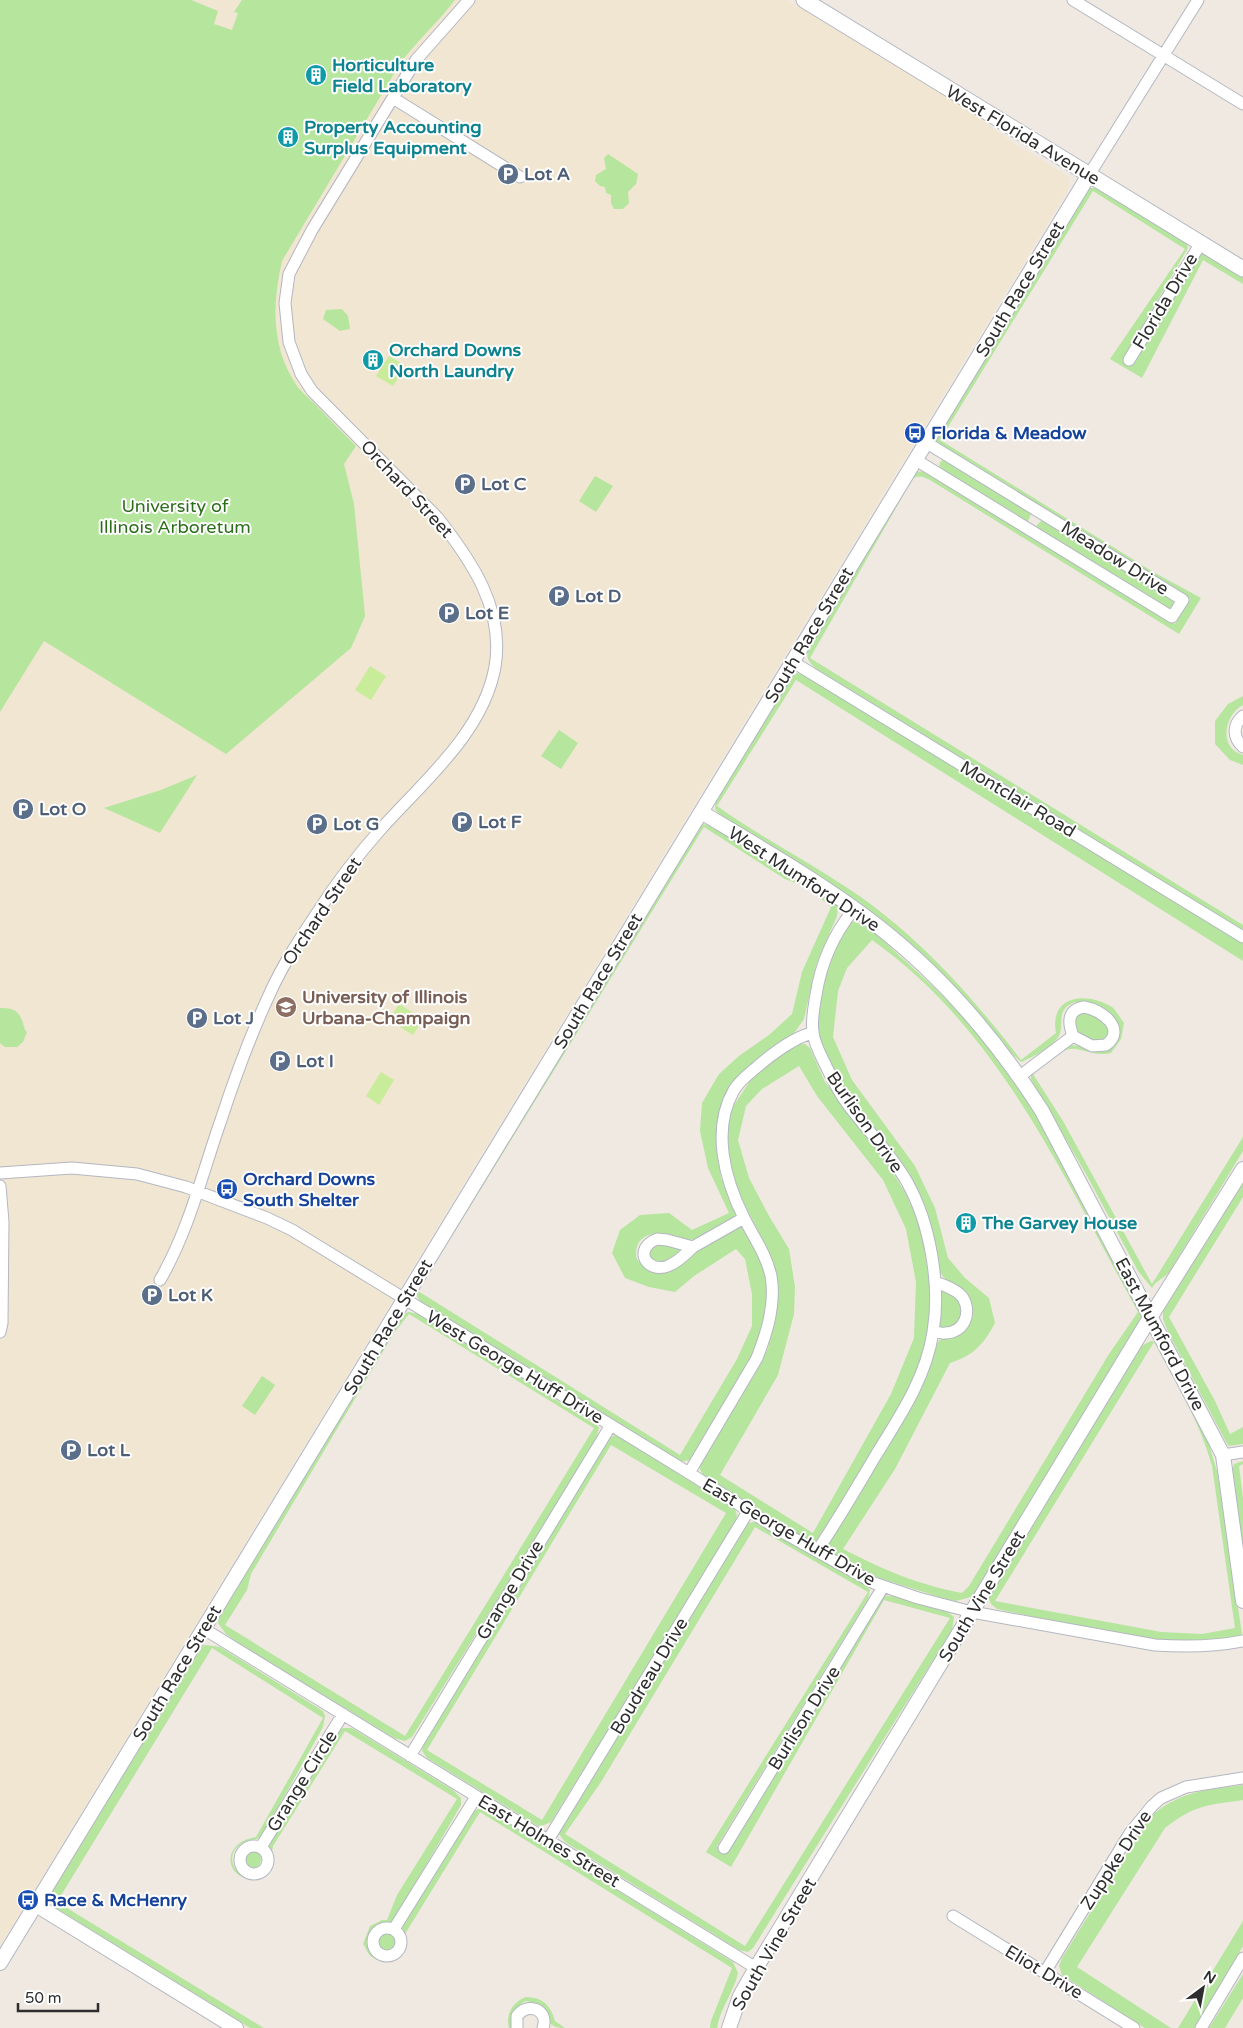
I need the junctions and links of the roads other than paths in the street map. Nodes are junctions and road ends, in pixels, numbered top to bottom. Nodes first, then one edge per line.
1 (469, 0) edge
2 (804, 0) edge
3 (1073, 0) edge
4 (1198, 0) edge
5 (821, 4) edge
6 (1164, 55) junction
7 (394, 98) junction
8 (1243, 104) edge
9 (1089, 175) junction
10 (520, 177) dead end
11 (1201, 243) junction
12 (1243, 269) edge
13 (1129, 360) dead end
14 (927, 443) junction
15 (916, 460) junction
16 (1040, 512) junction
17 (1029, 529) junction
18 (793, 662) junction
19 (1243, 716) edge
20 (1243, 747) edge
21 (701, 812) junction
22 (854, 909) junction
23 (1243, 937) edge
24 (928, 970) joint
25 (813, 1033) junction
26 (1073, 1036) dead end
27 (1020, 1076) junction
28 (1243, 1169) edge
29 (0, 1173) edge
30 (0, 1186) edge
31 (198, 1191) junction
32 (744, 1218) junction
33 (693, 1247) dead end
34 (160, 1280) dead end
35 (935, 1282) junction
36 (404, 1300) junction
37 (1151, 1316) junction
38 (934, 1331) junction
39 (0, 1332) edge
40 (611, 1425) junction
41 (1243, 1452) edge
42 (1223, 1455) junction
43 (689, 1473) junction
44 (749, 1510) junction
45 (817, 1551) junction
46 (883, 1587) junction
47 (1243, 1601) edge
48 (972, 1612) junction
49 (204, 1629) junction
50 (1243, 1641) edge
51 (343, 1714) junction
52 (410, 1756) junction
53 (1243, 1778) edge
54 (476, 1797) junction
55 (548, 1840) junction
56 (261, 1847) dead end
57 (724, 1848) dead end
58 (36, 1906) junction
59 (954, 1916) dead end
60 (394, 1929) dead end
61 (1243, 1958) edge
62 (0, 1963) edge
63 (756, 1968) junction
64 (1045, 1972) junction
65 (236, 2028) edge
66 (517, 2028) edge
67 (544, 2028) edge
68 (729, 2028) edge
69 (1134, 2028) edge
70 (1201, 2028) edge

1 - 7 street, Orchard Street
2 - 5 main road, West Florida Avenue
3 - 6 street
4 - 6 street, South Race Street
5 - 9 main road, West Florida Avenue
6 - 8 street
6 - 9 street, South Race Street
7 - 10 street
7 - 31 street, Orchard Street
9 - 11 main road, West Florida Avenue
9 - 14 street, South Race Street
11 - 12 main road, West Florida Avenue
11 - 13 street, Florida Drive
14 - 15 street, South Race Street
14 - 16 street, Meadow Drive
15 - 17 street, Meadow Drive
15 - 18 street, South Race Street
16 - 17 street
16 - 17 street, Meadow Drive
18 - 21 street, South Race Street
18 - 23 street, Montclair Road
19 - 20 street
21 - 22 street, West Mumford Drive
21 - 36 street, South Race Street
22 - 24 street, West Mumford Drive
22 - 25 street, Burlison Drive
24 - 27 street, East Mumford Drive
25 - 32 street
25 - 35 street, Burlison Drive
26 - 27 street
27 - 37 street, East Mumford Drive
28 - 37 street, South Vine Street
29 - 31 street, West George Huff Drive
30 - 39 street
31 - 34 street, Orchard Street
31 - 36 street, West George Huff Drive
32 - 33 street
32 - 43 street
35 - 38 street, Burlison Drive
35 - 38 street
36 - 40 street, West George Huff Drive
36 - 49 street, South Race Street
37 - 42 street, East Mumford Drive
37 - 48 street, South Vine Street
38 - 45 street, Burlison Drive
40 - 43 street, West George Huff Drive
40 - 52 street, Grange Drive
41 - 42 street
42 - 47 street, East Mumford Drive
43 - 44 street, East George Huff Drive
44 - 45 street, East George Huff Drive
44 - 55 street, Boudreau Drive
45 - 46 street, East George Huff Drive
46 - 48 street, East George Huff Drive
46 - 57 street, Burlison Drive
48 - 50 street, East George Huff Drive
48 - 63 street, South Vine Street
49 - 51 street, East Holmes Street
49 - 58 street, South Race Street
51 - 52 street, East Holmes Street
51 - 56 street, Grange Circle
52 - 54 street, East Holmes Street
53 - 64 street, Zuppke Drive
54 - 55 street, East Holmes Street
54 - 60 street
55 - 63 street, East Holmes Street
58 - 62 street, South Race Street
58 - 65 street
59 - 64 street, Eliot Drive
61 - 70 street
63 - 68 street, South Vine Street
64 - 69 street, Eliot Drive
66 - 67 street

